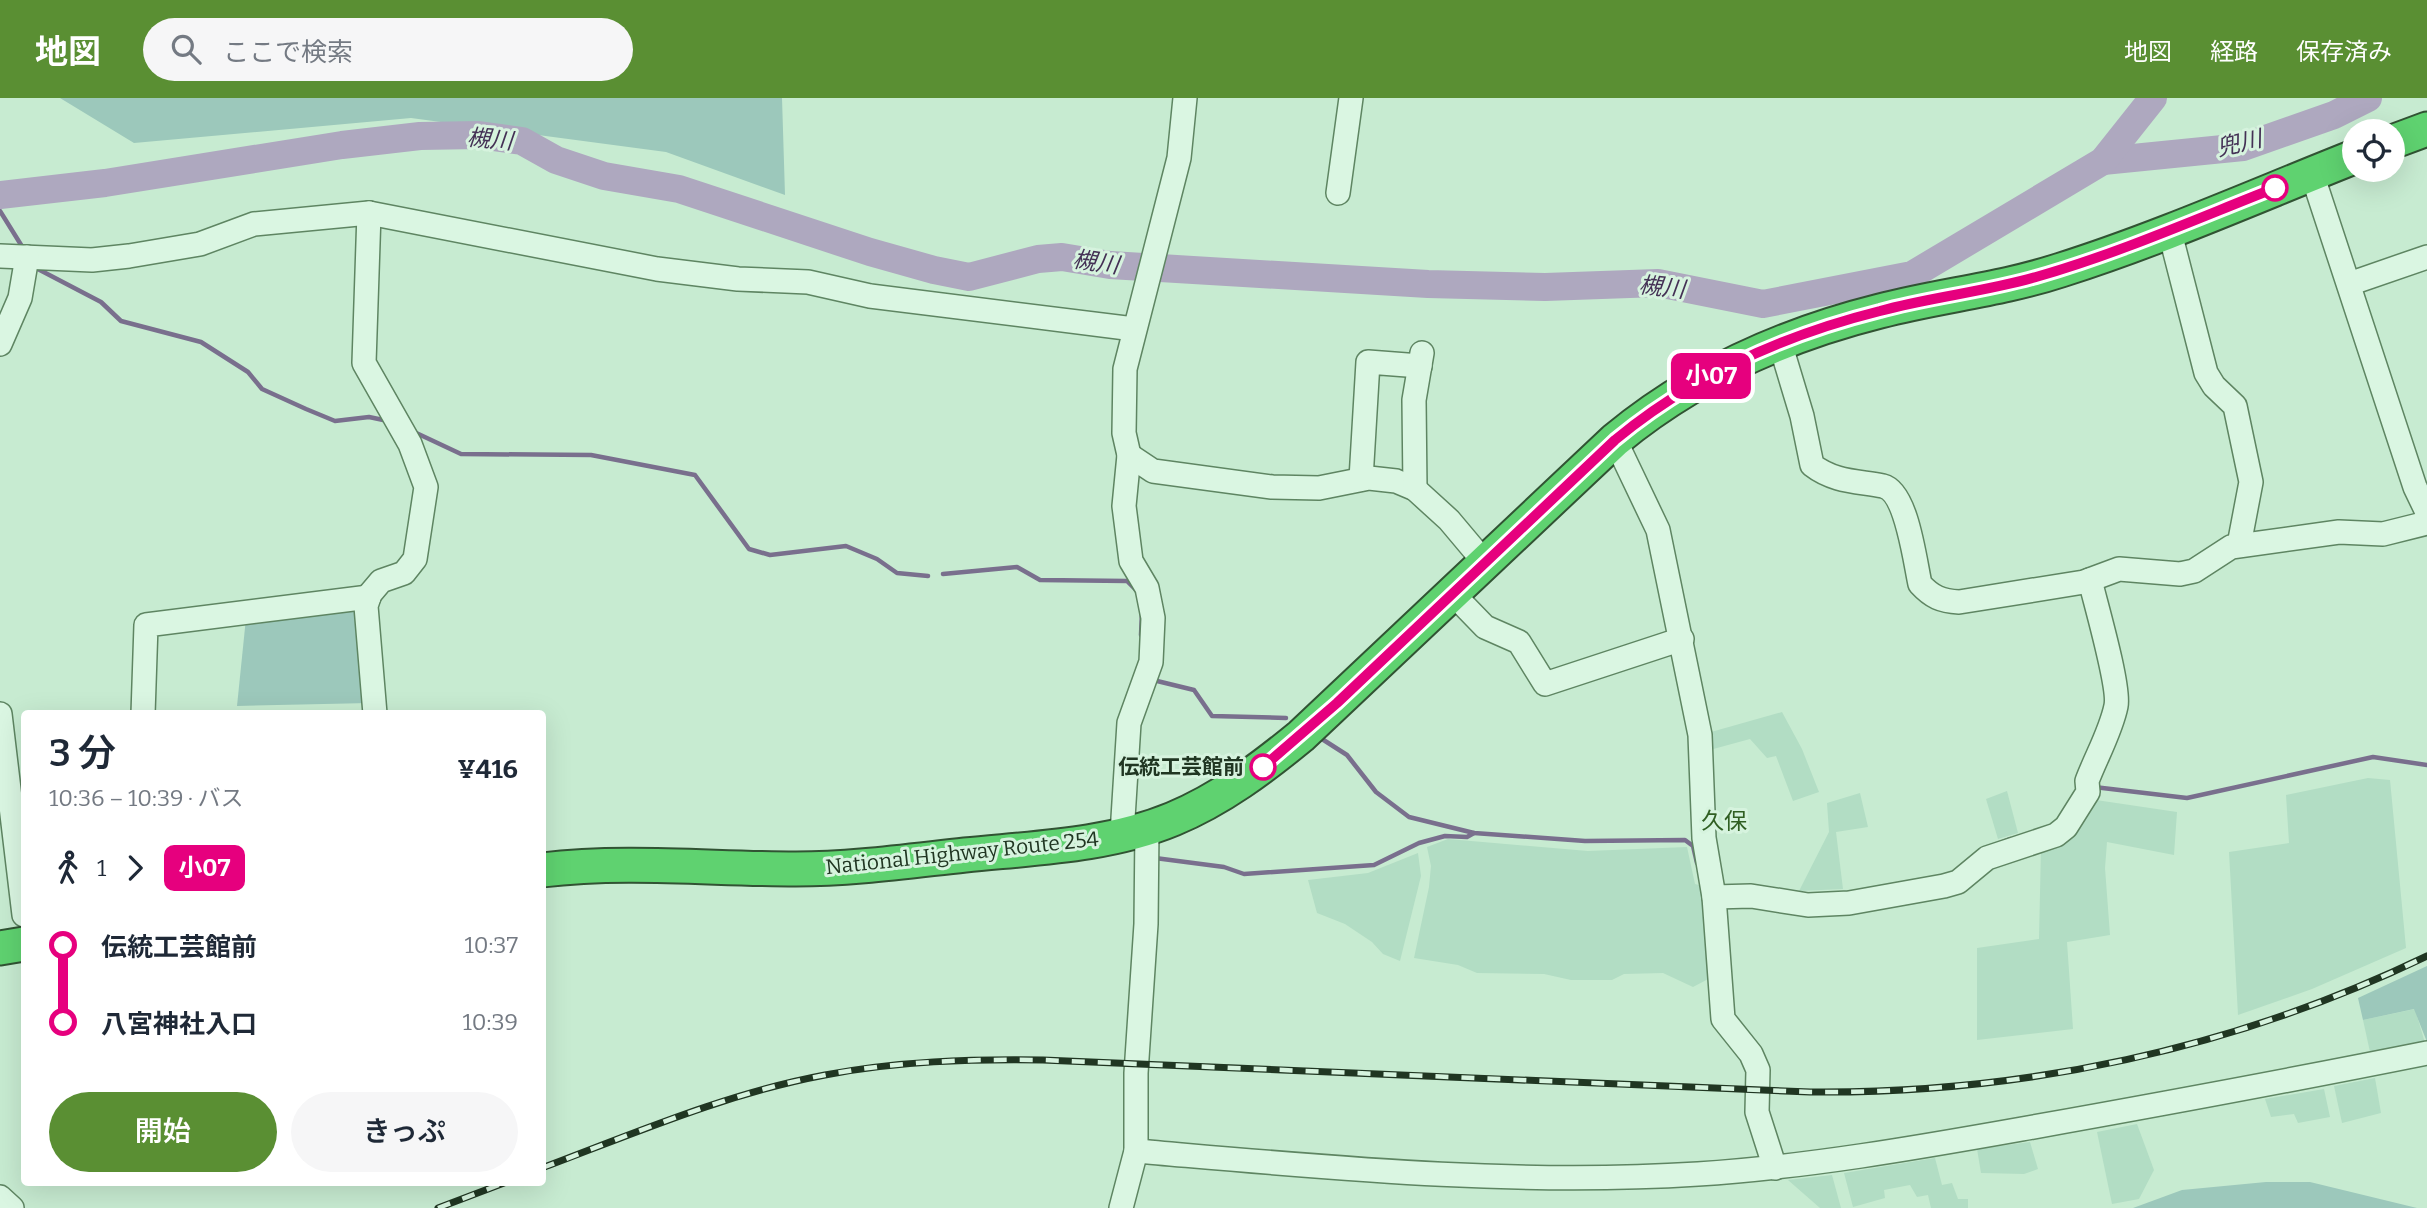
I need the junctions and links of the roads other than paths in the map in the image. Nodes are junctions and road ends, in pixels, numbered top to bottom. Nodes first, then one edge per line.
1 (1185, 98) edge
2 (1351, 98) edge
3 (2427, 128) edge
4 (2405, 137) edge
5 (2342, 162) edge
6 (2312, 174) junction
7 (1338, 193) dead end
8 (369, 213) junction
9 (2169, 229) junction
10 (0, 256) edge
11 (27, 257) junction
12 (2427, 257) edge
13 (2349, 284) junction
14 (1137, 319) junction
15 (1780, 343) junction
16 (0, 344) edge
17 (1615, 440) junction
18 (1129, 455) junction
19 (1361, 479) junction
20 (1415, 489) junction
21 (2427, 521) edge
22 (2239, 545) junction
23 (1486, 564) junction
24 (2090, 580) junction
25 (1453, 594) junction
26 (369, 597) junction
27 (1682, 639) junction
28 (143, 710) edge
29 (375, 710) edge
30 (0, 714) edge
31 (15, 764) edge
32 (1134, 831) junction
33 (21, 865) edge
34 (546, 870) edge
35 (1714, 897) junction
36 (21, 944) edge
37 (0, 948) edge
38 (2427, 1053) edge
39 (1136, 1151) junction
40 (1775, 1168) junction
41 (0, 1196) edge
42 (12, 1208) edge
43 (1121, 1208) edge

1 - 14 street
2 - 7 street
3 - 4 highway
5 - 6 highway, National Highway Route 254
6 - 9 highway, National Highway Route 254
6 - 13 street
8 - 11 street
8 - 14 street
8 - 26 street
9 - 15 highway, National Highway Route 254
9 - 22 street
10 - 11 street
11 - 16 street
12 - 13 street
13 - 21 street
14 - 18 street
15 - 17 highway, National Highway Route 254
15 - 24 street
17 - 23 highway, National Highway Route 254
17 - 27 street
18 - 19 street
18 - 32 street
19 - 20 street
19 - 20 street
20 - 23 street
21 - 22 street
22 - 24 street
23 - 25 highway, National Highway Route 254
24 - 35 street
25 - 27 street
25 - 32 highway, National Highway Route 254
26 - 28 street
26 - 29 street
27 - 35 street
30 - 31 street
31 - 33 street
32 - 34 highway, National Highway Route 254
32 - 39 street
35 - 40 street
36 - 37 highway
38 - 40 street
39 - 40 street
39 - 43 street
41 - 42 street

